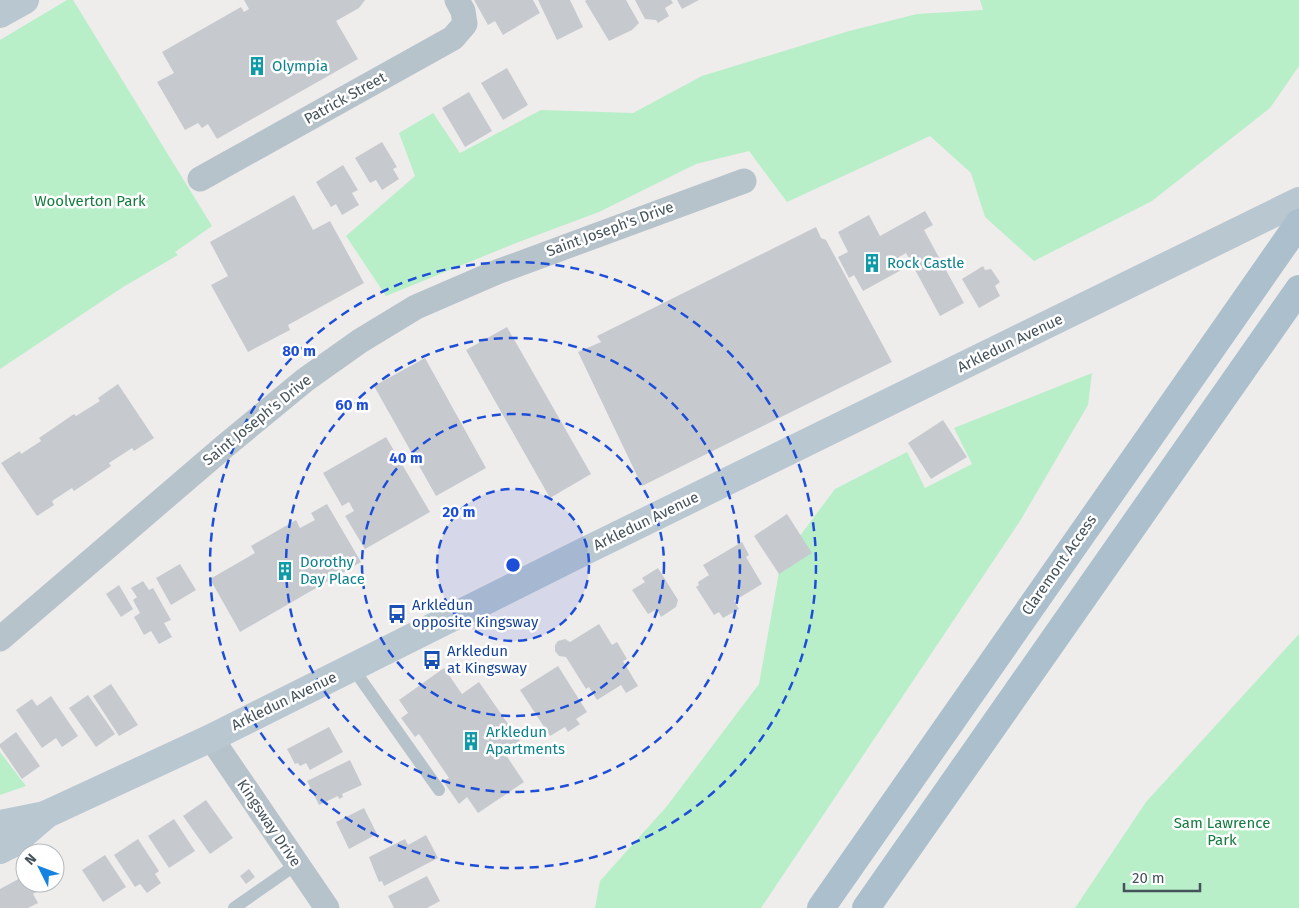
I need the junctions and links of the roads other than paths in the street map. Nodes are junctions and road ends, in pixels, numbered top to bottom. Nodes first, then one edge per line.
1 (25, 0) edge
2 (458, 0) edge
3 (0, 14) edge
4 (200, 179) dead end
5 (744, 181) dead end
6 (1299, 201) edge
7 (1299, 223) edge
8 (1299, 289) edge
9 (0, 639) edge
10 (352, 667) junction
11 (211, 738) junction
12 (439, 790) dead end
13 (47, 814) junction
14 (0, 824) edge
15 (0, 850) edge
16 (296, 864) junction
17 (234, 908) edge
18 (326, 908) edge
19 (821, 908) edge
20 (866, 908) edge

1 - 3 main road
2 - 4 street, Patrick Street
5 - 9 street, Saint Joseph's Drive
6 - 10 main road, Arkledun Avenue
7 - 19 main road, Claremont Access
8 - 20 main road
10 - 11 main road, Arkledun Avenue
10 - 12 lane
11 - 13 main road, Arkledun Avenue
11 - 16 street, Kingsway Drive
13 - 14 main road
13 - 15 main road, Arkledun Avenue
16 - 17 lane
16 - 18 street, Kingsway Drive

